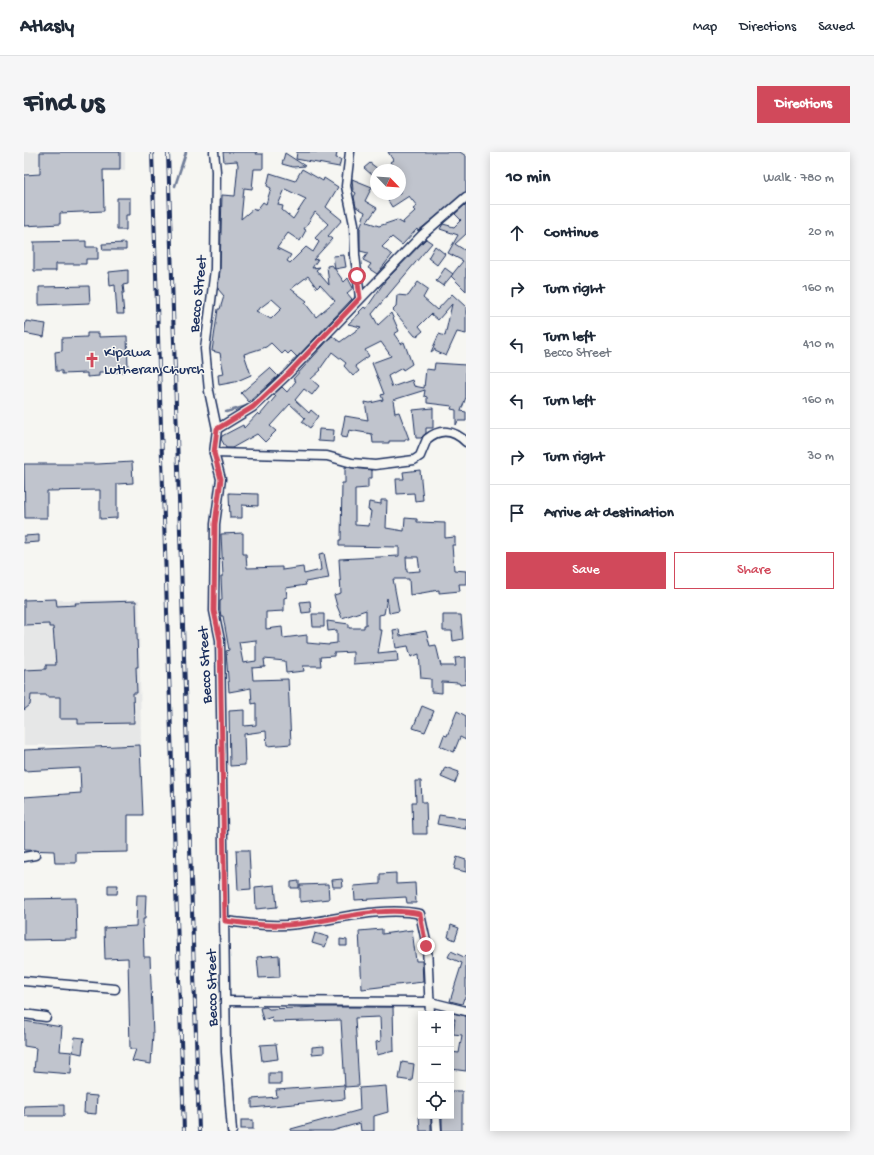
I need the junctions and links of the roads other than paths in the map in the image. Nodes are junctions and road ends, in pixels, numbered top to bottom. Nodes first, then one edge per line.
1 (214, 152) edge
2 (350, 152) edge
3 (466, 197) edge
4 (360, 298) junction
5 (217, 429) junction
6 (466, 442) edge
7 (214, 453) junction
8 (35, 855) dead end
9 (24, 857) edge
10 (225, 921) junction
11 (24, 982) edge
12 (115, 990) dead end
13 (225, 1001) junction
14 (430, 1002) junction
15 (430, 1011) edge
16 (466, 1011) edge
17 (24, 1014) edge
18 (46, 1017) dead end
19 (436, 1119) edge
20 (232, 1131) edge
21 (437, 1131) edge

1 - 5 street, Becco Street
2 - 4 street
3 - 4 street
4 - 5 street
5 - 7 street, Becco Street
6 - 7 street
7 - 10 street, Becco Street
8 - 9 street
10 - 13 street, Becco Street
10 - 14 street
11 - 12 street
13 - 14 street
13 - 20 street, Becco Street
14 - 15 street
14 - 16 street
17 - 18 street
19 - 21 street

